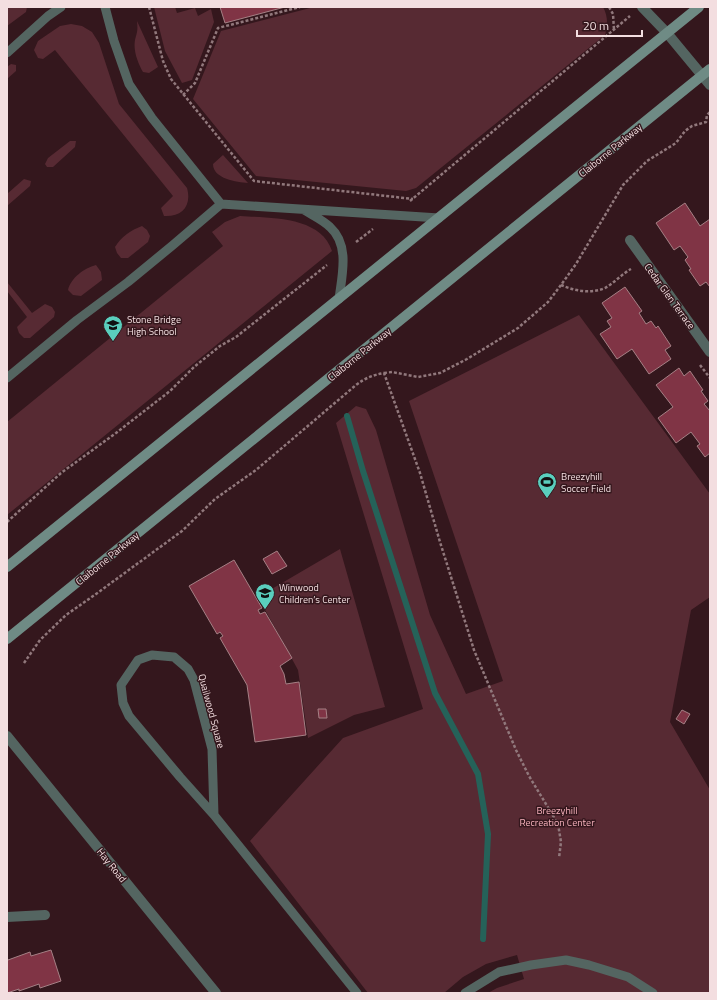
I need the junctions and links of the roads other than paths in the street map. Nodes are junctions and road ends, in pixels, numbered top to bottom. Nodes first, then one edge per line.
1 (62, 7) edge
2 (105, 7) edge
3 (699, 7) edge
4 (639, 9) edge
5 (667, 33) junction
6 (7, 53) edge
7 (706, 72) edge
8 (710, 85) edge
9 (221, 204) junction
10 (302, 209) junction
11 (439, 218) junction
12 (630, 240) dead end
13 (339, 298) junction
14 (710, 352) edge
15 (7, 378) edge
16 (7, 568) edge
17 (7, 639) edge
18 (7, 736) edge
19 (214, 816) junction
20 (45, 915) dead end
21 (7, 918) edge
22 (216, 993) edge
23 (357, 993) edge
24 (465, 993) edge
25 (653, 993) edge

1 - 6 lane
2 - 9 lane
3 - 5 main road
4 - 5 street
5 - 7 street
5 - 11 main road
7 - 8 street
7 - 17 main road, Claiborne Parkway
9 - 10 lane
9 - 15 lane
10 - 11 lane
10 - 13 lane
11 - 13 main road
12 - 14 street, Cedar Glen Terrace
13 - 16 main road
18 - 22 street, Hay Road
19 - 19 lane, Quailwood Square
19 - 23 lane, Quailwood Square
20 - 21 street
24 - 25 lane

